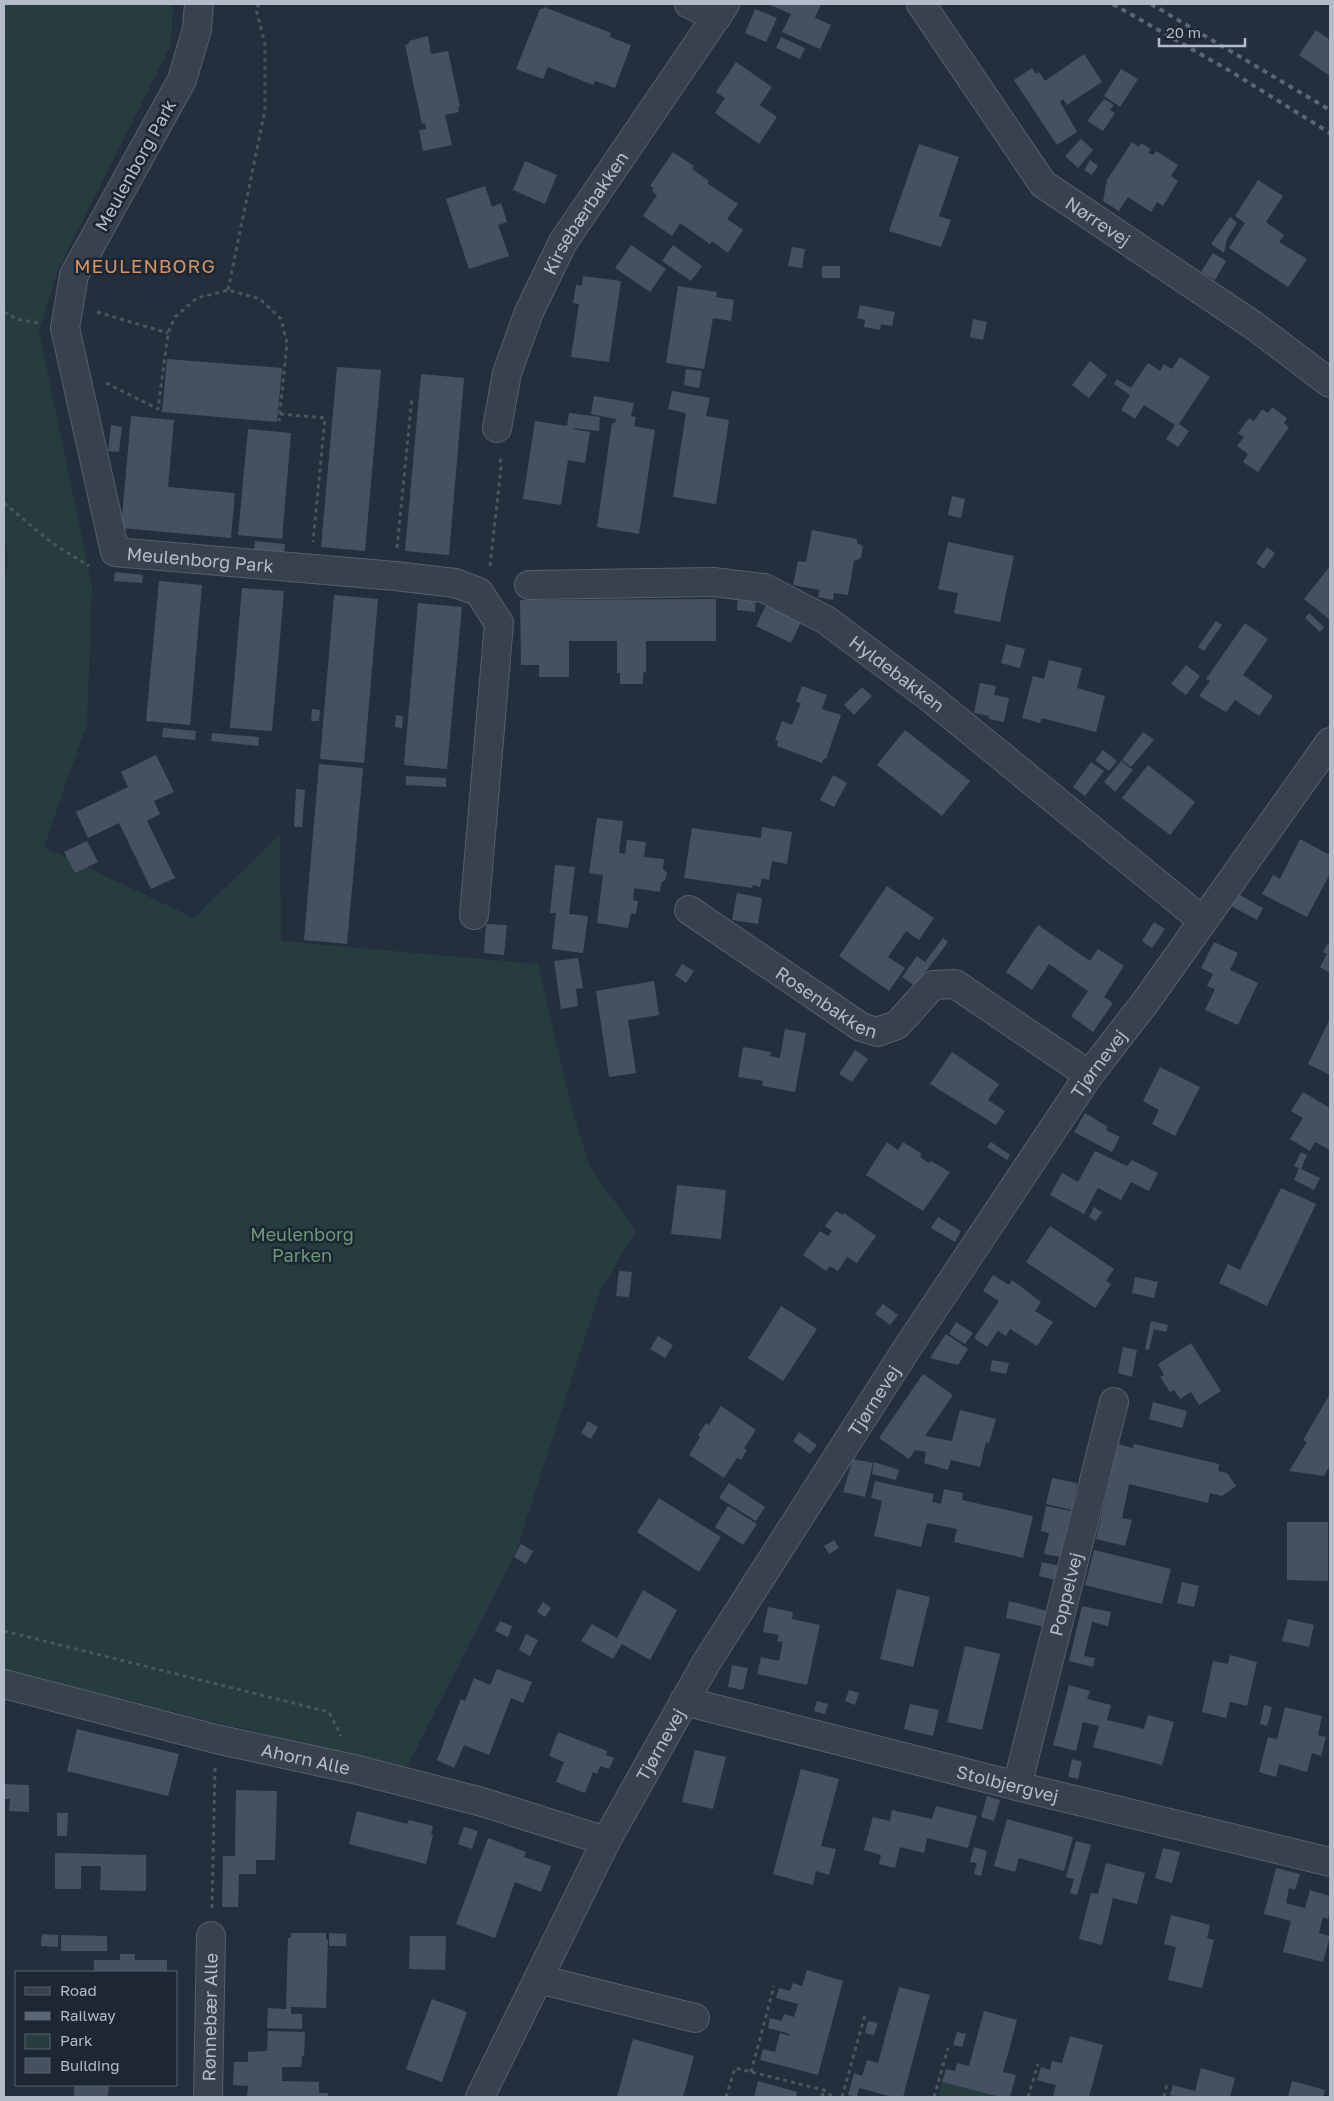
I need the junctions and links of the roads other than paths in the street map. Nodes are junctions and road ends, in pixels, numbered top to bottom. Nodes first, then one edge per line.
1 (199, 4) edge
2 (689, 4) edge
3 (921, 4) edge
4 (721, 10) edge
5 (1330, 382) edge
6 (497, 428) road end
7 (529, 585) dead end
8 (1330, 742) edge
9 (689, 910) dead end
10 (474, 915) dead end
11 (1202, 920) junction
12 (1089, 1075) junction
13 (1114, 1402) dead end
14 (4, 1684) edge
15 (684, 1701) junction
16 (1017, 1786) junction
17 (606, 1841) junction
18 (1330, 1862) edge
19 (211, 1936) road end
20 (538, 1979) junction
21 (695, 2018) dead end
22 (208, 2097) edge
23 (480, 2097) edge

1 - 10 street, Meulenborg Park
2 - 4 street, Kirsebærbakken
3 - 5 street, Nørrevej
4 - 6 street, Kirsebærbakken
7 - 11 street, Hyldebakken
8 - 11 street, Tjørnevej
9 - 12 street, Rosenbakken
11 - 12 street, Tjørnevej
12 - 15 street, Tjørnevej
13 - 16 street, Poppelvej
14 - 17 street, Ahorn Alle
15 - 16 street, Stolbjergvej
15 - 17 street, Tjørnevej
16 - 18 street, Stolbjergvej
17 - 20 street, Tjørnevej
19 - 22 street, Rønnebær Alle
20 - 21 street
20 - 23 street, Tjørnevej

